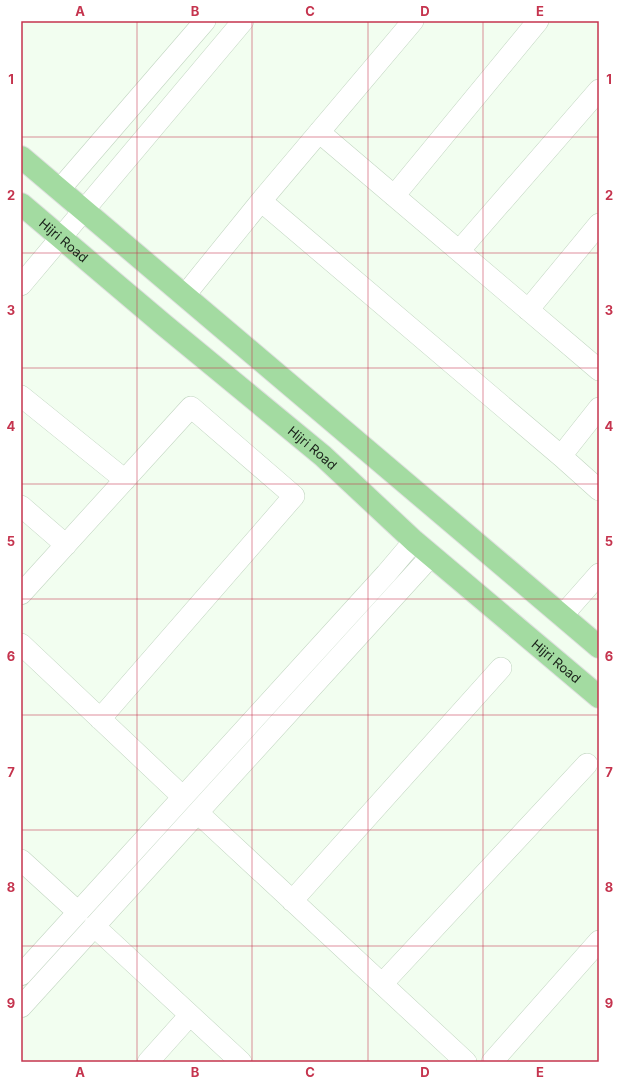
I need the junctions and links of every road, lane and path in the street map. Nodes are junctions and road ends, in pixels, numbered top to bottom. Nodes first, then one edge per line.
1 (206, 21) edge
2 (243, 21) edge
3 (413, 21) edge
4 (538, 21) edge
5 (599, 90) edge
6 (319, 132) junction
7 (21, 157) edge
8 (60, 190) junction
9 (394, 196) junction
10 (261, 201) junction
11 (21, 204) edge
12 (84, 209) junction
13 (599, 224) edge
14 (61, 237) junction
15 (459, 251) junction
16 (21, 285) edge
17 (185, 295) junction
18 (528, 310) junction
19 (599, 370) edge
20 (21, 396) edge
21 (599, 408) edge
22 (561, 456) junction
23 (125, 480) junction
24 (599, 490) edge
25 (21, 506) edge
26 (414, 541) junction
27 (66, 545) junction
28 (431, 556) junction
29 (386, 574) junction
30 (599, 574) edge
31 (401, 589) junction
32 (21, 594) edge
33 (562, 616) junction
34 (21, 644) edge
35 (599, 647) edge
36 (501, 668) dead end
37 (599, 697) edge
38 (100, 719) junction
39 (587, 764) dead end
40 (183, 797) junction
41 (198, 813) junction
42 (21, 860) edge
43 (292, 901) junction
44 (78, 912) junction
45 (94, 926) junction
46 (599, 941) edge
47 (21, 975) edge
48 (382, 984) junction
49 (21, 1007) edge
50 (190, 1015) junction
51 (148, 1062) edge
52 (241, 1062) edge
53 (466, 1062) edge
54 (492, 1062) edge

1 - 8 street
2 - 12 street
3 - 6 street
4 - 9 street
5 - 15 street
6 - 9 street
6 - 10 street
7 - 8 main road
8 - 12 main road
9 - 15 street
10 - 17 street
10 - 22 street
11 - 14 main road, Hijri Road
12 - 14 street
12 - 17 main road
13 - 18 street
14 - 16 street
14 - 26 main road, Hijri Road
15 - 18 street
17 - 33 main road
18 - 19 street
20 - 23 street
21 - 22 street
22 - 24 street
23 - 27 street
23 - 38 street
25 - 27 street
26 - 28 main road, Hijri Road
26 - 29 street
27 - 32 street
28 - 31 street
28 - 37 main road, Hijri Road
29 - 31 street
29 - 40 street
30 - 33 street
31 - 41 street
33 - 35 main road
34 - 38 street
36 - 43 street
38 - 40 street
39 - 48 street
40 - 44 street
41 - 43 street
41 - 45 street
42 - 44 street
43 - 48 street
44 - 47 street
45 - 49 street
45 - 50 street
46 - 54 street
48 - 53 street
50 - 51 street
50 - 52 street

